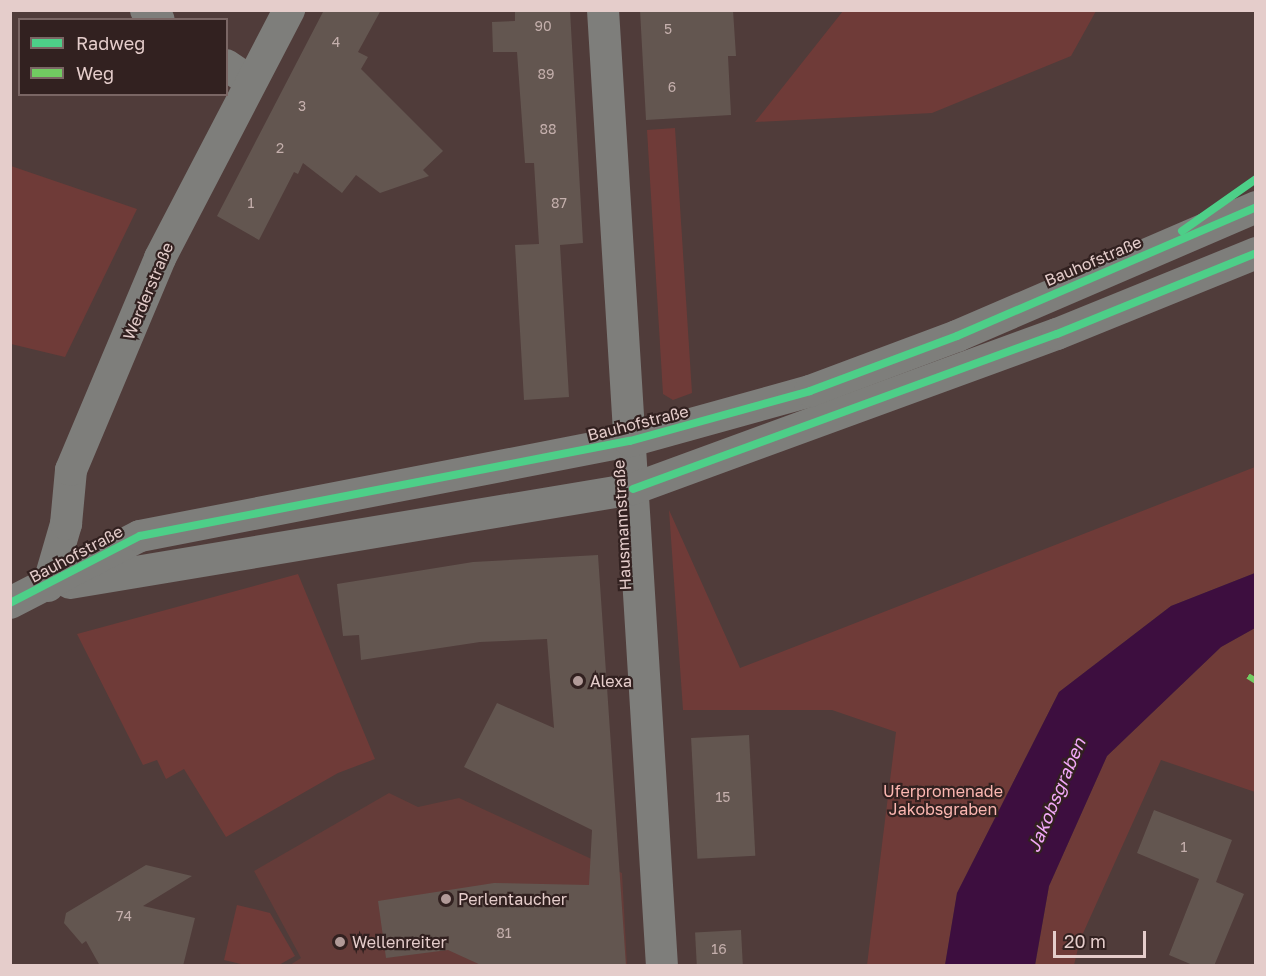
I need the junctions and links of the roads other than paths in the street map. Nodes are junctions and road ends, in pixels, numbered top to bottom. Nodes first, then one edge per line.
1 (289, 10) edge
2 (603, 10) edge
3 (239, 74) edge
4 (1256, 207) edge
5 (1256, 253) edge
6 (630, 441) junction
7 (633, 489) junction
8 (48, 586) junction
9 (10, 603) edge
10 (662, 966) edge

1 - 3 street, Werderstraße
2 - 6 street, Hausmannstraße
3 - 8 street, Werderstraße
4 - 6 street, Bauhofstraße
5 - 7 street, Bauhofstraße
6 - 7 street, Hausmannstraße
6 - 8 street, Bauhofstraße
7 - 8 street, Bauhofstraße
7 - 10 street, Hausmannstraße
8 - 9 street, Bauhofstraße

